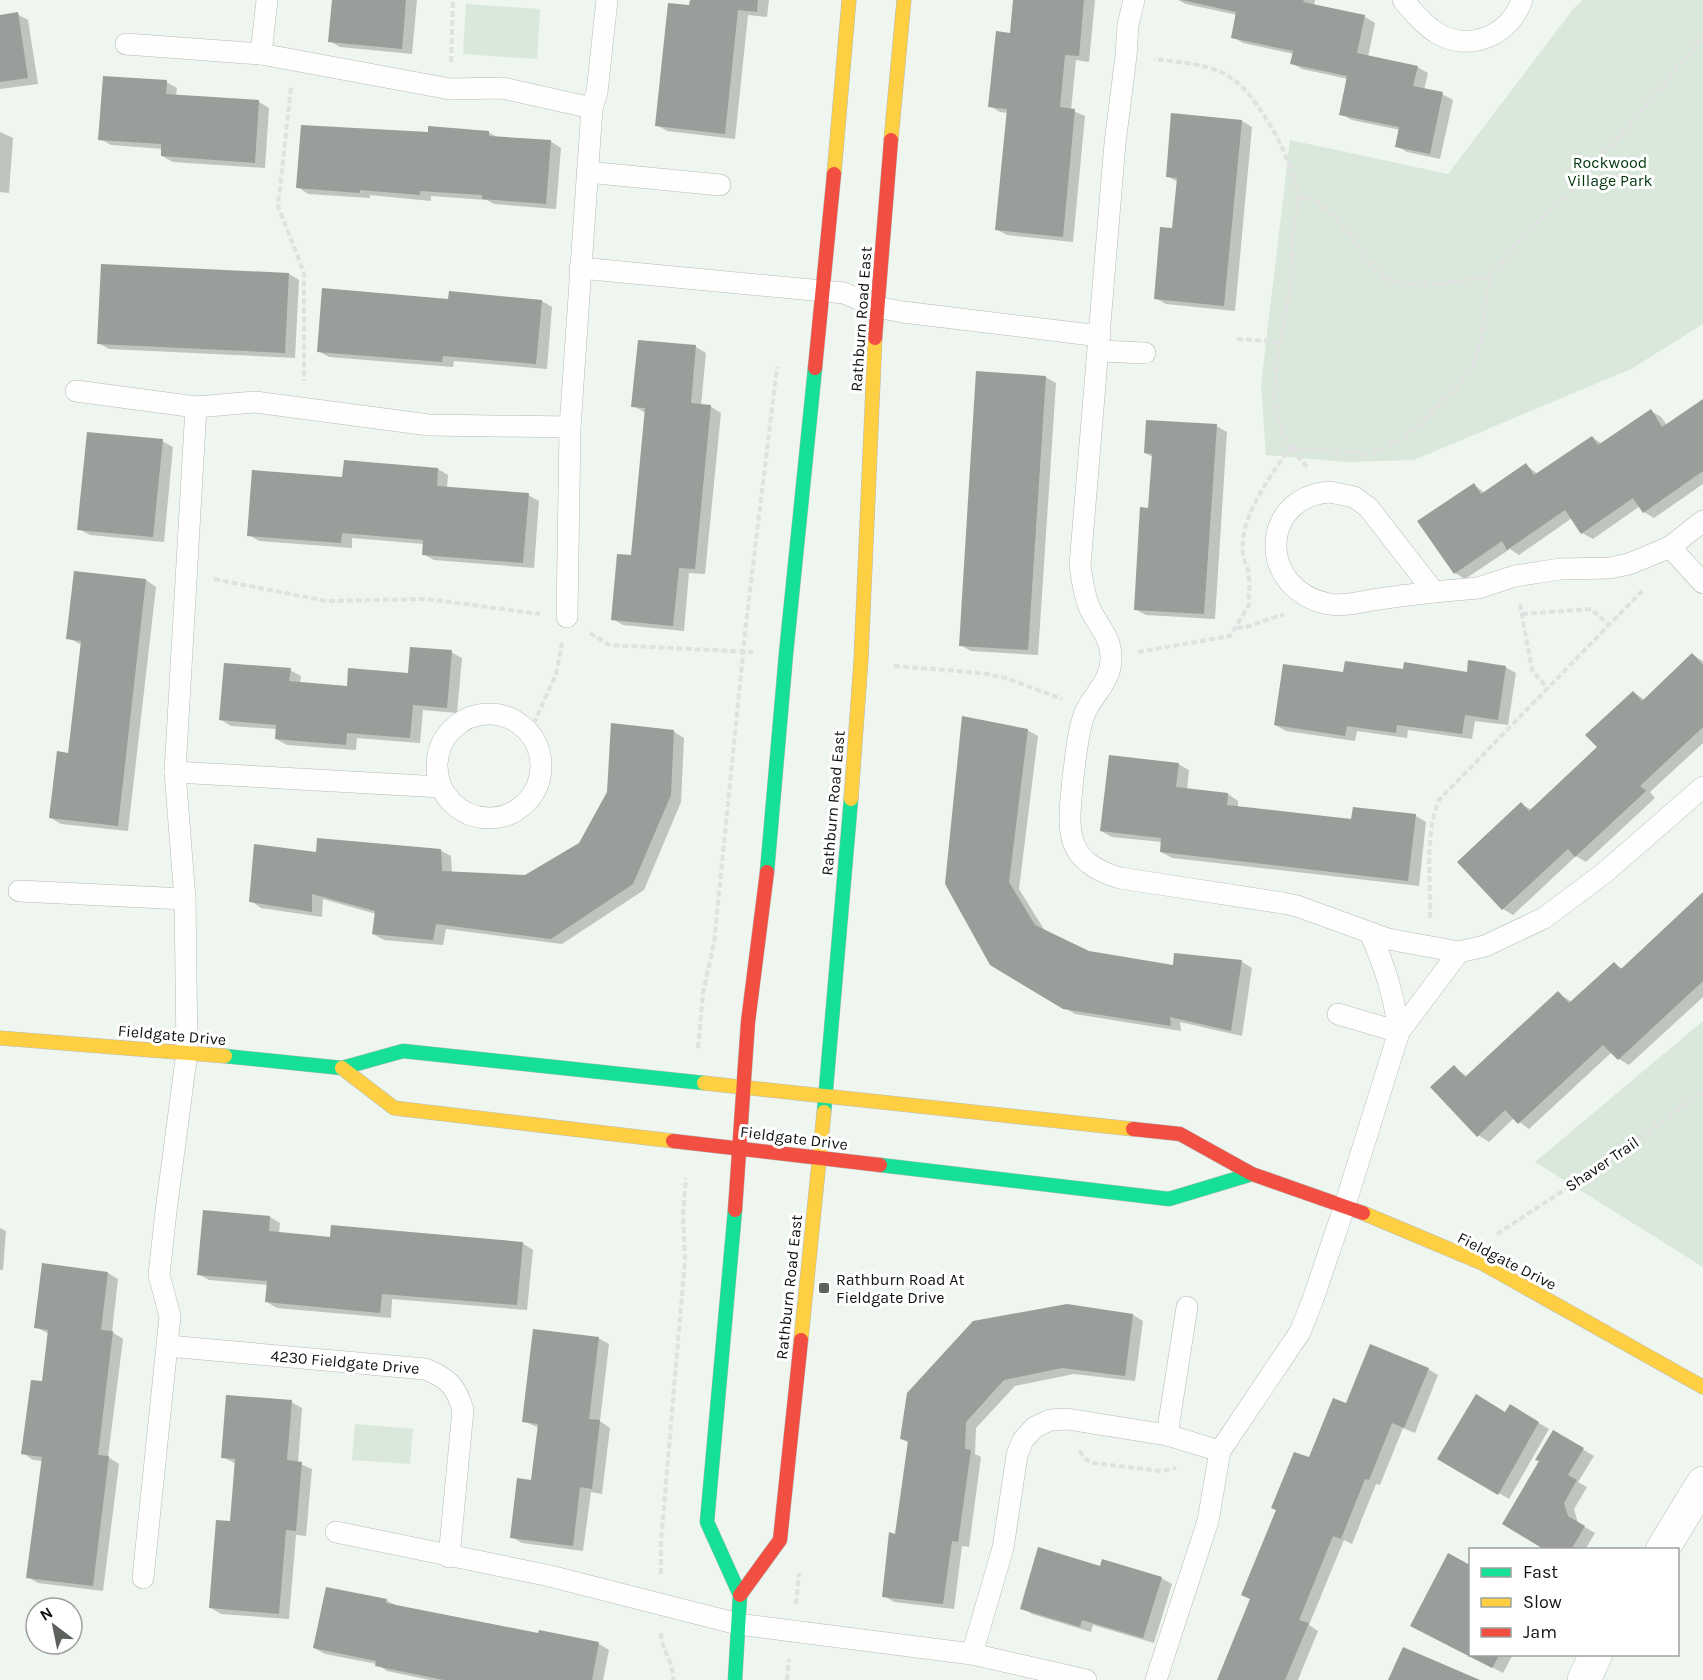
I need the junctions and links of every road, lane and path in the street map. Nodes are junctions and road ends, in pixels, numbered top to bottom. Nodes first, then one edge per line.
1 (267, 0) edge
2 (453, 0) edge
3 (607, 0) edge
4 (849, 0) edge
5 (904, 0) edge
6 (1134, 0) edge
7 (1403, 0) edge
8 (1521, 0) edge
9 (1703, 37) edge
10 (126, 44) dead end
11 (261, 54) junction
12 (1126, 56) junction
13 (294, 61) junction
14 (450, 88) junction
15 (592, 108) junction
16 (587, 172) junction
17 (720, 185) dead end
18 (1298, 199) junction
19 (580, 268) junction
20 (1491, 277) junction
21 (822, 290) junction
22 (876, 307) junction
23 (1237, 339) dead end
24 (1281, 342) junction
25 (1099, 344) junction
26 (1145, 353) dead end
27 (778, 364) dead end
28 (76, 391) dead end
29 (196, 407) junction
30 (304, 409) junction
31 (570, 428) junction
32 (1290, 448) junction
33 (1703, 521) edge
34 (1674, 552) junction
35 (187, 574) junction
36 (1503, 580) junction
37 (1703, 583) edge
38 (1434, 592) junction
39 (1302, 594) junction
40 (1522, 614) junction
41 (567, 617) junction
42 (1609, 626) junction
43 (1236, 628) junction
44 (743, 652) junction
45 (786, 654) junction
46 (1111, 655) junction
47 (861, 660) junction
48 (1548, 688) junction
49 (1086, 712) junction
50 (530, 732) junction
51 (176, 772) junction
52 (441, 787) junction
53 (1703, 787) edge
54 (19, 891) dead end
55 (185, 899) junction
56 (1370, 933) junction
57 (1426, 946) junction
58 (1459, 952) junction
59 (1338, 1014) dead end
60 (700, 1024) dead end
61 (1399, 1032) junction
62 (0, 1038) edge
63 (187, 1052) junction
64 (342, 1068) junction
65 (744, 1087) junction
66 (1703, 1091) edge
67 (826, 1096) junction
68 (739, 1148) junction
69 (820, 1158) junction
70 (687, 1168) dead end
71 (1252, 1174) junction
72 (1345, 1206) junction
73 (1498, 1231) dead end
74 (1187, 1307) dead end
75 (168, 1346) junction
76 (1703, 1387) edge
77 (1167, 1435) junction
78 (1220, 1451) junction
79 (1703, 1483) edge
80 (336, 1532) dead end
81 (1663, 1548) edge
82 (449, 1557) junction
83 (143, 1578) dead end
84 (740, 1595) junction
85 (661, 1605) junction
86 (738, 1624) junction
87 (972, 1654) junction
88 (1595, 1656) edge
89 (673, 1680) edge
90 (735, 1680) edge
91 (1086, 1680) edge
92 (1156, 1680) edge
93 (1584, 1680) edge

1 - 11 lane
2 - 14 path
3 - 15 lane
4 - 21 street
5 - 22 street, Rathburn Road East
6 - 12 lane
7 - 8 lane
9 - 20 path
10 - 11 lane
11 - 13 lane
12 - 18 path
12 - 25 lane
13 - 14 lane
13 - 30 path
14 - 15 lane
15 - 16 lane
16 - 17 lane
16 - 19 lane
18 - 20 path
18 - 24 path
19 - 21 lane
19 - 31 lane
20 - 32 path
21 - 22 lane
21 - 45 street
22 - 25 lane
22 - 47 street, Rathburn Road East
23 - 24 path
24 - 32 path
25 - 26 lane
25 - 46 lane
27 - 44 path
28 - 29 lane
29 - 30 lane
29 - 35 lane
30 - 31 lane
31 - 41 lane
32 - 43 path
33 - 34 lane
34 - 36 lane
34 - 37 lane
34 - 42 path
35 - 41 path
35 - 51 lane
36 - 38 lane
36 - 40 path
38 - 39 lane
38 - 39 lane
39 - 43 path
40 - 42 path
40 - 48 path
41 - 44 path
41 - 50 path
42 - 48 path
43 - 46 path
44 - 45 path
44 - 60 path
45 - 65 street
46 - 49 lane
47 - 49 path
47 - 67 street, Rathburn Road East
48 - 57 path
49 - 56 lane
50 - 52 lane
50 - 52 lane
51 - 52 lane
51 - 55 lane
53 - 58 lane
54 - 55 lane
55 - 63 lane
56 - 57 lane
56 - 61 lane
57 - 58 lane
58 - 61 lane
59 - 61 lane
61 - 72 lane
62 - 63 street, Fieldgate Drive
63 - 64 street, Fieldgate Drive
63 - 75 lane
64 - 65 street, Fieldgate Drive
64 - 68 street, Fieldgate Drive
65 - 67 street, Fieldgate Drive
65 - 68 street
66 - 73 path, Shaver Trail
67 - 69 street, Rathburn Road East
67 - 71 street, Fieldgate Drive
68 - 69 street, Fieldgate Drive
68 - 84 street
69 - 71 street, Fieldgate Drive
69 - 84 street, Rathburn Road East
70 - 85 path
71 - 72 street, Fieldgate Drive
72 - 76 street, Fieldgate Drive
72 - 78 lane
74 - 77 lane
75 - 82 lane, 4230 Fieldgate Drive
75 - 83 lane
77 - 78 lane
77 - 87 lane
78 - 92 lane
79 - 81 street
80 - 82 lane
82 - 85 lane
84 - 86 street
85 - 86 lane
85 - 89 path
86 - 87 lane
86 - 90 street
87 - 91 lane
88 - 93 street

